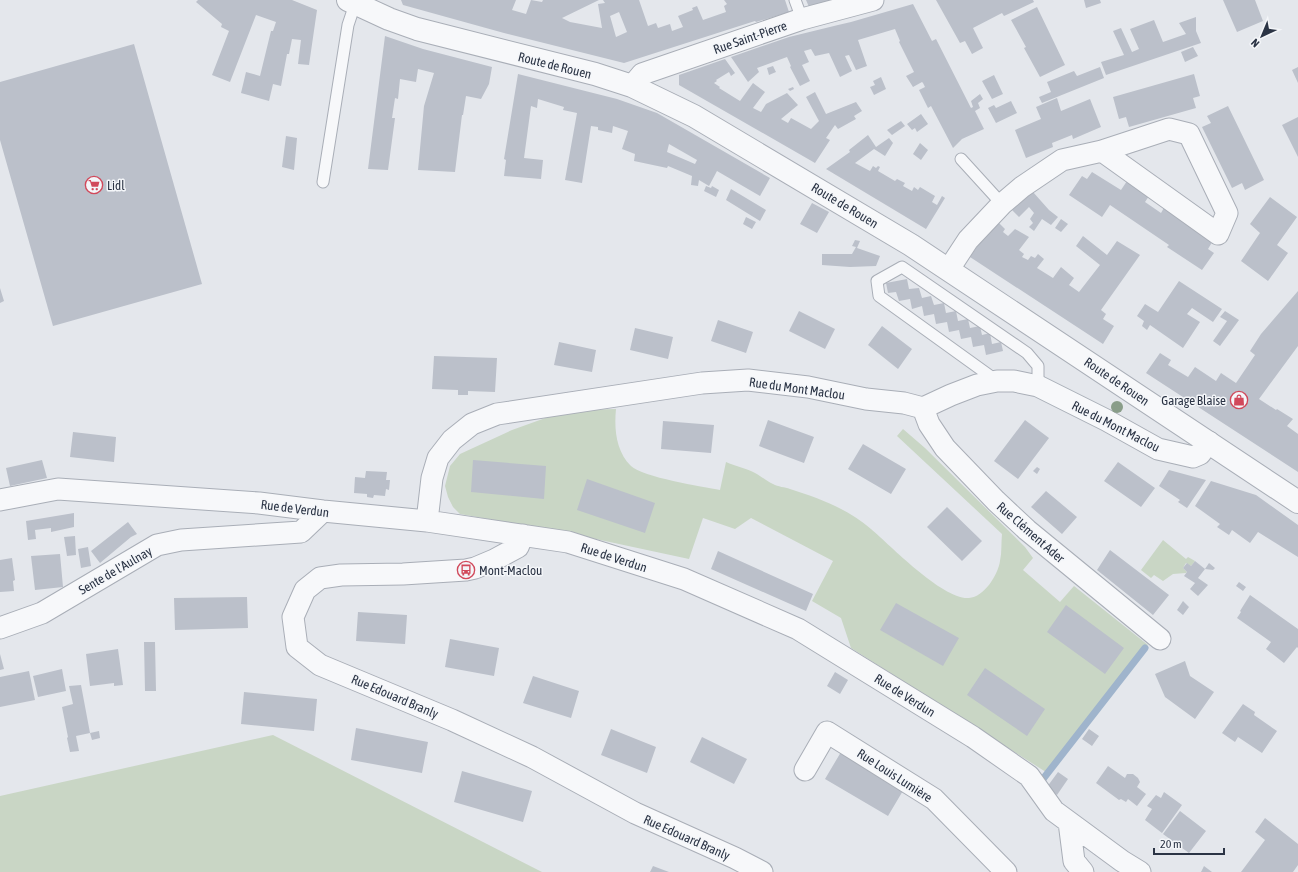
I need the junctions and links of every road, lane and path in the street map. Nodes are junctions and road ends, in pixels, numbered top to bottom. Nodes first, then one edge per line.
1 (795, 0) edge
2 (874, 0) edge
3 (352, 2) edge
4 (802, 19) junction
5 (632, 86) junction
6 (1102, 151) junction
7 (961, 160) dead end
8 (322, 182) dead end
9 (1002, 204) junction
10 (949, 269) junction
11 (997, 381) junction
12 (1038, 386) junction
13 (923, 408) junction
14 (1209, 442) junction
15 (0, 500) edge
16 (1298, 502) edge
17 (323, 511) junction
18 (427, 521) junction
19 (523, 535) junction
20 (0, 628) edge
21 (1160, 639) dead end
22 (805, 770) dead end
23 (1069, 822) junction
24 (762, 872) edge
25 (1006, 872) edge
26 (1083, 872) edge
27 (1140, 872) edge

1 - 4 lane
2 - 4 street, Rue Saint-Pierre
3 - 5 street, Route de Rouen
3 - 8 lane
4 - 5 street, Rue Saint-Pierre
5 - 10 street, Route de Rouen
6 - 6 street
6 - 9 street
7 - 9 lane
9 - 10 street
10 - 14 street, Route de Rouen
11 - 12 street, Rue du Mont Maclou
11 - 12 lane
11 - 13 street, Rue du Mont Maclou
12 - 14 street, Rue du Mont Maclou
13 - 18 street, Rue du Mont Maclou
13 - 21 street, Rue Clément Ader
14 - 16 street, Route de Rouen
15 - 17 street, Rue de Verdun
17 - 18 street, Rue de Verdun
17 - 20 street, Sente de l'Aulnay
18 - 19 street, Rue de Verdun
19 - 23 street, Rue de Verdun
19 - 24 street, Rue Edouard Branly
22 - 25 street, Rue Louis Lumière
23 - 26 street
23 - 27 street, Rue de Verdun

